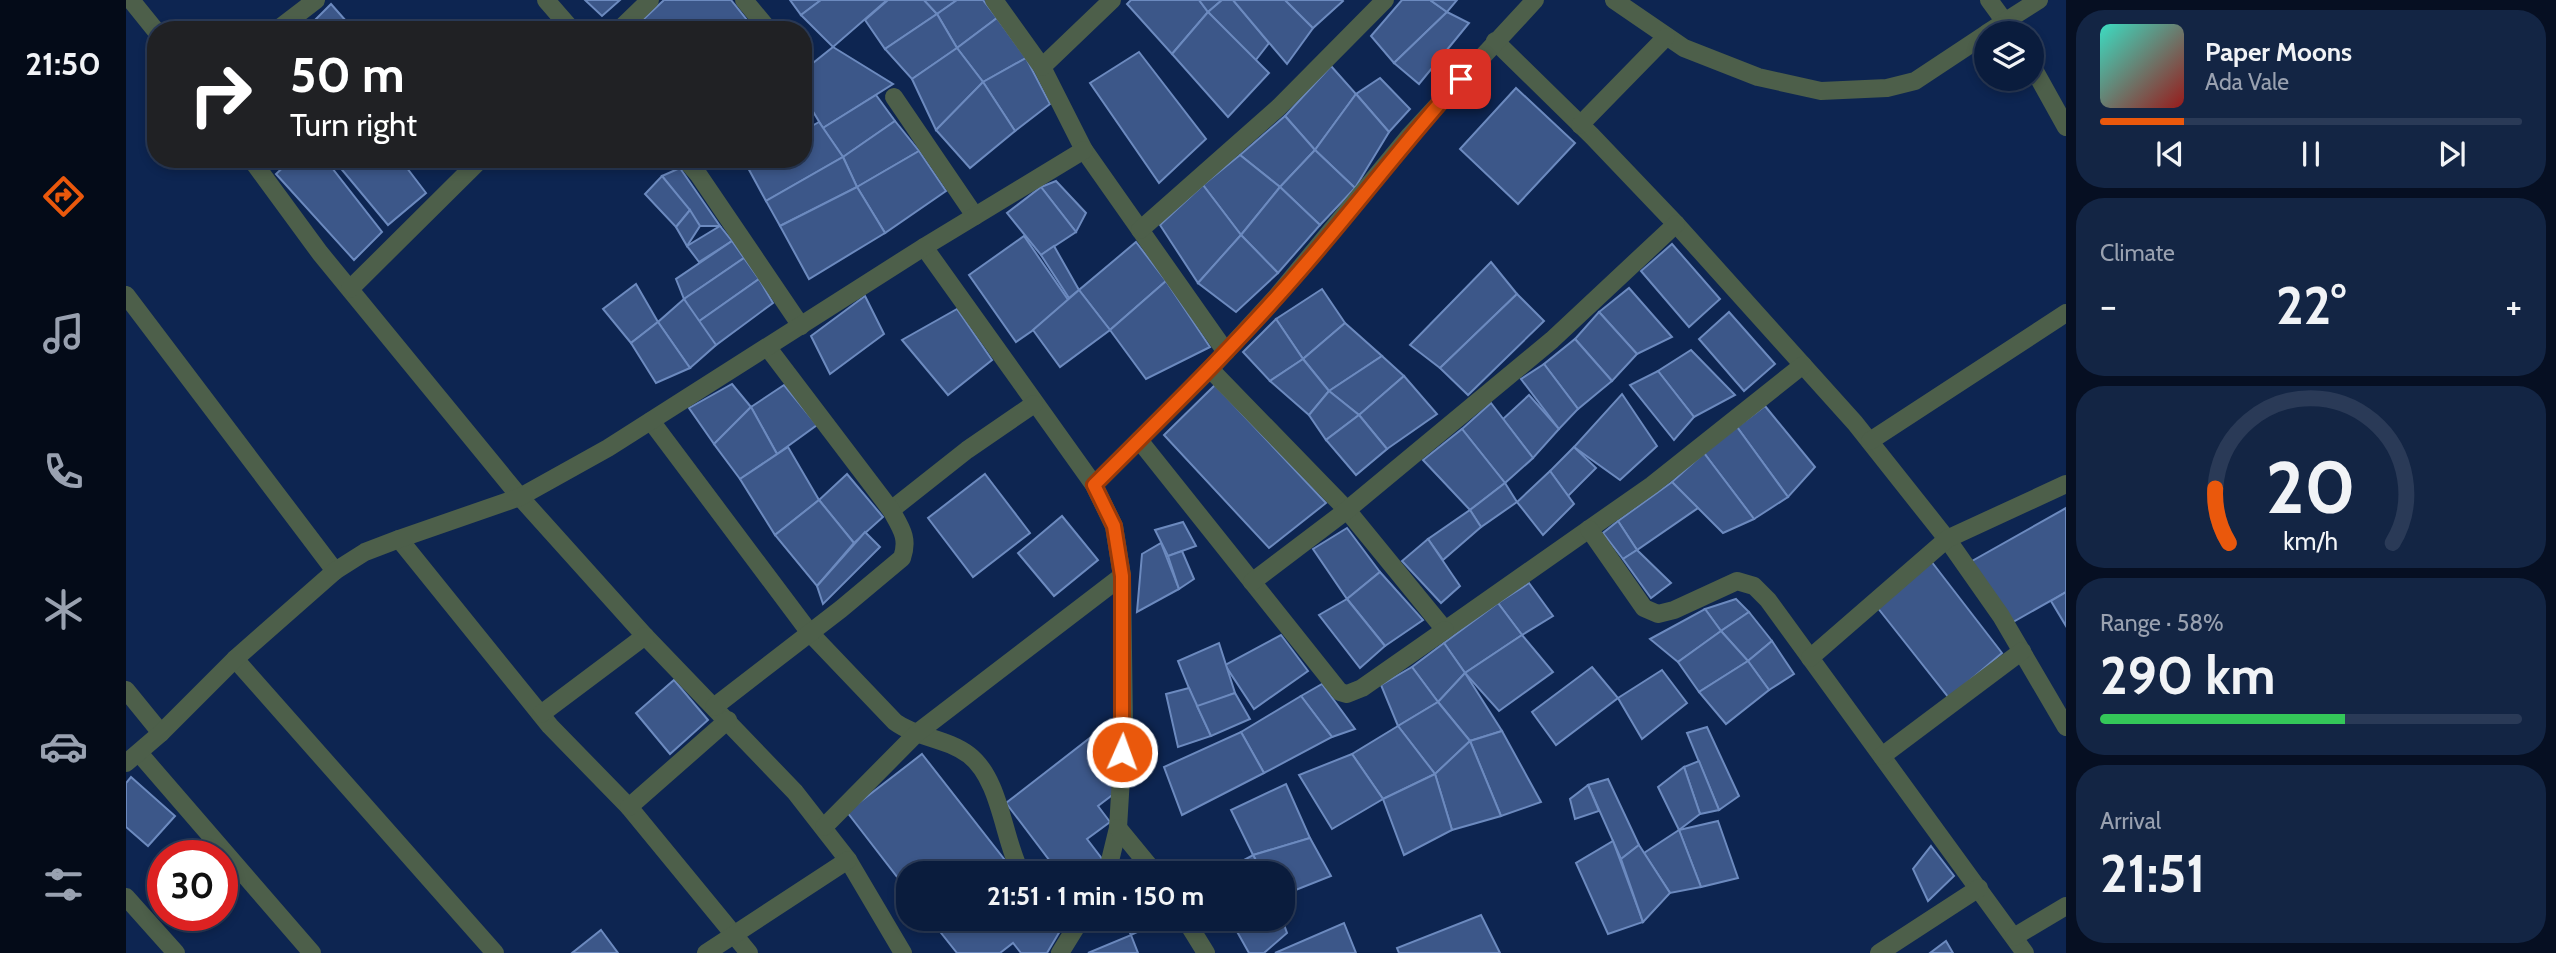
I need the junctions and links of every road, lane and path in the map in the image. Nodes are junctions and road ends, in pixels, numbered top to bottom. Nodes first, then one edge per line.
1 (131, 0) edge
2 (316, 0) edge
3 (546, 0) edge
4 (650, 0) edge
5 (744, 0) edge
6 (994, 0) edge
7 (1112, 0) edge
8 (1385, 0) edge
9 (1535, 0) edge
10 (1614, 0) edge
11 (1989, 0) edge
12 (2039, 0) edge
13 (148, 21) edge
14 (289, 21) edge
15 (564, 21) edge
16 (628, 21) edge
17 (762, 21) edge
18 (2005, 21) edge
19 (2016, 21) edge
20 (1666, 37) junction
21 (1495, 41) junction
22 (1974, 41) edge
23 (1042, 68) junction
24 (2044, 87) edge
25 (894, 97) dead end
26 (1580, 125) junction
27 (2066, 125) edge
28 (1084, 150) junction
29 (258, 168) edge
30 (472, 168) edge
31 (693, 168) edge
32 (975, 216) junction
33 (1676, 224) junction
34 (1140, 230) junction
35 (924, 247) junction
36 (350, 289) junction
37 (126, 295) edge
38 (2066, 313) edge
39 (801, 326) junction
40 (768, 348) junction
41 (1226, 352) junction
42 (1802, 365) junction
43 (1210, 369) junction
44 (1034, 404) junction
45 (652, 421) junction
46 (1139, 440) junction
47 (1870, 441) junction
48 (2066, 484) edge
49 (1094, 485) junction
50 (520, 497) junction
51 (891, 510) junction
52 (1347, 510) junction
53 (1589, 529) junction
54 (399, 539) junction
55 (1947, 539) junction
56 (335, 571) junction
57 (1122, 576) junction
58 (1252, 582) junction
59 (1445, 630) junction
60 (810, 634) junction
61 (645, 636) junction
62 (2022, 652) junction
63 (1810, 658) junction
64 (234, 659) junction
65 (126, 690) edge
66 (714, 706) junction
67 (541, 714) junction
68 (728, 720) junction
69 (2066, 727) edge
70 (161, 733) junction
71 (916, 733) junction
72 (1882, 756) junction
73 (132, 758) edge
74 (628, 807) junction
75 (824, 827) junction
76 (1118, 828) junction
77 (848, 860) junction
78 (1017, 861) edge
79 (1110, 861) edge
80 (1144, 861) edge
81 (1979, 888) junction
82 (126, 897) edge
83 (2066, 906) edge
84 (1069, 931) edge
85 (1192, 931) edge
86 (735, 935) junction
87 (2014, 937) junction
88 (176, 953) edge
89 (312, 953) edge
90 (495, 953) edge
91 (706, 953) edge
92 (749, 953) edge
93 (902, 953) edge
94 (1061, 953) edge
95 (1206, 953) edge
96 (1879, 953) edge
97 (2025, 953) edge

1 - 13 street
2 - 14 street
3 - 15 street
4 - 16 street
5 - 17 street
6 - 23 street
7 - 23 street
8 - 34 street
9 - 21 street
10 - 20 street
11 - 18 street
12 - 19 street
20 - 22 street
20 - 26 street
21 - 26 street
21 - 41 street
23 - 28 street
24 - 27 street
25 - 32 street
26 - 33 street
28 - 32 street
28 - 34 street
29 - 36 street
30 - 36 street
31 - 39 street
32 - 35 street
33 - 42 street
33 - 52 street
34 - 41 street
35 - 39 street
35 - 44 street
36 - 50 street
37 - 56 street
38 - 47 street
39 - 40 street
40 - 45 street
40 - 51 street
41 - 43 street
42 - 47 street
42 - 53 street
43 - 46 street
43 - 52 street
44 - 49 street
44 - 51 street
45 - 50 street
45 - 60 street
46 - 49 street
46 - 58 street
47 - 55 street
48 - 55 street
49 - 57 street
50 - 54 street
50 - 61 street
51 - 60 street
52 - 58 street
52 - 59 street
53 - 59 street
53 - 63 street
54 - 56 street
54 - 67 street
55 - 62 street
55 - 63 street
56 - 64 street
57 - 71 street
57 - 76 street
58 - 59 street
60 - 66 street
60 - 71 street
61 - 66 street
61 - 67 street
62 - 69 street
62 - 72 street
63 - 72 street
64 - 70 street
64 - 90 street
65 - 70 street
66 - 68 street
67 - 74 street
68 - 74 street
68 - 75 street
70 - 73 street
71 - 75 street
71 - 78 street
72 - 81 street
73 - 89 street
74 - 86 street
75 - 77 street
76 - 79 street
76 - 80 street
77 - 86 street
77 - 93 street
81 - 87 street
81 - 96 street
82 - 88 street
83 - 87 street
84 - 94 street
85 - 95 street
86 - 91 street
86 - 92 street
87 - 97 street

